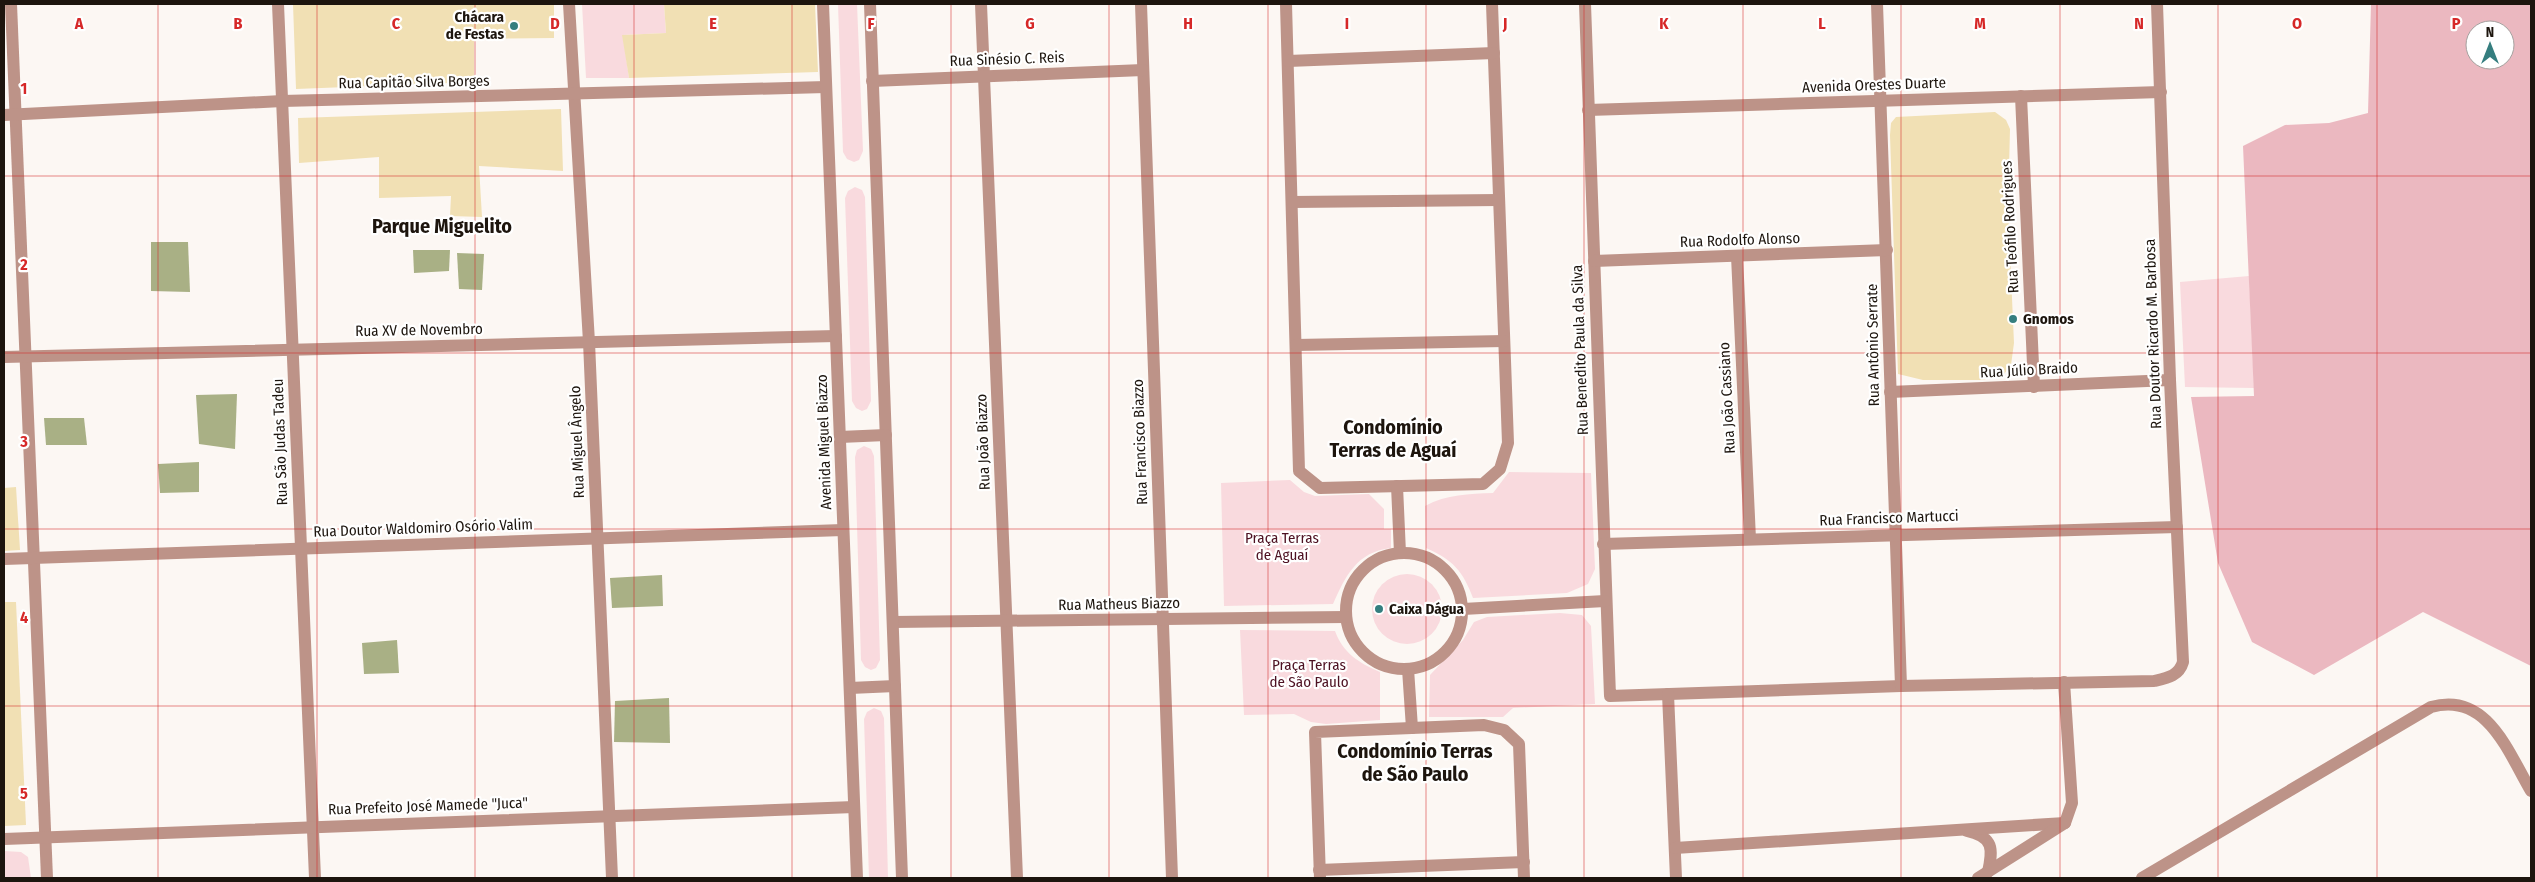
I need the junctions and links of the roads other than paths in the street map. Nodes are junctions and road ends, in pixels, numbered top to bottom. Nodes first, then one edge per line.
1 (11, 4) edge
2 (278, 4) edge
3 (569, 4) edge
4 (823, 4) edge
5 (870, 4) edge
6 (981, 4) edge
7 (1141, 4) edge
8 (1286, 4) edge
9 (1492, 4) edge
10 (1585, 4) edge
11 (1877, 4) edge
12 (2157, 4) edge
13 (1494, 53) junction
14 (1288, 61) junction
15 (1143, 70) junction
16 (984, 76) junction
17 (872, 80) junction
18 (826, 87) junction
19 (2161, 92) junction
20 (573, 95) junction
21 (2021, 96) junction
22 (282, 101) junction
23 (1881, 101) junction
24 (1588, 110) junction
25 (10, 114) edge
26 (1499, 200) junction
27 (1292, 202) junction
28 (1887, 250) junction
29 (1737, 256) junction
30 (1594, 261) junction
31 (836, 336) junction
32 (1504, 340) junction
33 (589, 342) junction
34 (1296, 345) junction
35 (293, 350) junction
36 (26, 356) junction
37 (4, 357) edge
38 (2170, 380) junction
39 (2034, 387) junction
40 (1890, 392) junction
41 (886, 435) junction
42 (840, 437) junction
43 (1397, 486) junction
44 (2177, 527) junction
45 (843, 530) junction
46 (1894, 534) junction
47 (598, 539) junction
48 (1750, 539) junction
49 (1603, 544) junction
50 (301, 549) junction
51 (1400, 553) junction
52 (34, 558) junction
53 (4, 559) edge
54 (1605, 600) junction
55 (1463, 609) junction
56 (1346, 617) junction
57 (1163, 619) junction
58 (1006, 621) junction
59 (893, 622) junction
60 (1408, 669) junction
61 (2064, 682) junction
62 (896, 686) junction
63 (1901, 686) junction
64 (850, 688) junction
65 (1668, 694) junction
66 (1412, 728) junction
67 (2531, 791) edge
68 (854, 807) junction
69 (609, 816) junction
70 (2064, 824) junction
71 (313, 827) junction
72 (1957, 829) junction
73 (45, 838) junction
74 (4, 839) edge
75 (1675, 848) junction
76 (1524, 862) junction
77 (1319, 874) edge
78 (1983, 875) edge
79 (47, 878) edge
80 (315, 878) edge
81 (612, 878) edge
82 (857, 878) edge
83 (902, 878) edge
84 (1017, 878) edge
85 (1172, 878) edge
86 (1524, 878) edge
87 (1676, 878) edge
88 (2142, 878) edge

1 - 25 street
2 - 22 street, Rua São Judas Tadeu
3 - 20 street, Rua Miguel Ângelo
4 - 18 street, Avenida Miguel Biazzo
5 - 17 street
6 - 16 street, Rua João Biazzo
7 - 15 street, Rua Francisco Biazzo
8 - 14 street
9 - 13 street
10 - 24 street, Rua Benedito Paula da Silva
11 - 23 street, Rua Antônio Serrate
12 - 19 street, Rua Doutor Ricardo M. Barbosa
13 - 14 street
13 - 26 street
14 - 27 street
15 - 16 street, Rua Sinésio C. Reis
15 - 57 street, Rua Francisco Biazzo
16 - 17 street, Rua Sinésio C. Reis
16 - 58 street, Rua João Biazzo
17 - 41 street
18 - 20 street, Rua Capitão Silva Borges
18 - 31 street, Avenida Miguel Biazzo
19 - 21 street, Avenida Orestes Duarte
19 - 38 street, Rua Doutor Ricardo M. Barbosa
20 - 22 street, Rua Capitão Silva Borges
20 - 33 street, Rua Miguel Ângelo
21 - 23 street, Avenida Orestes Duarte
21 - 39 street, Rua Teófilo Rodrigues
22 - 25 street, Rua Capitão Silva Borges
22 - 35 street, Rua São Judas Tadeu
23 - 24 street, Avenida Orestes Duarte
23 - 28 street, Rua Antônio Serrate
24 - 30 street, Rua Benedito Paula da Silva
25 - 36 street
26 - 27 street
26 - 32 street
27 - 34 street
28 - 29 street, Rua Rodolfo Alonso
28 - 40 street, Rua Antônio Serrate
29 - 30 street, Rua Rodolfo Alonso
29 - 48 street, Rua João Cassiano
30 - 49 street, Rua Benedito Paula da Silva
31 - 33 street, Rua XV de Novembro
31 - 42 street, Avenida Miguel Biazzo
32 - 34 street
32 - 43 street
33 - 35 street, Rua XV de Novembro
33 - 47 street, Rua Miguel Ângelo
34 - 43 street
35 - 36 street, Rua XV de Novembro
35 - 50 street, Rua São Judas Tadeu
36 - 37 street, Rua XV de Novembro
36 - 52 street
38 - 39 street, Rua Júlio Braido
38 - 44 street, Rua Doutor Ricardo M. Barbosa
39 - 40 street, Rua Júlio Braido
40 - 46 street, Rua Antônio Serrate
41 - 42 street
41 - 59 street
42 - 45 street, Avenida Miguel Biazzo
43 - 51 street
44 - 46 street, Rua Francisco Martucci
44 - 61 street, Rua Doutor Ricardo M. Barbosa
45 - 47 street, Rua Doutor Waldomiro Osório Valim
45 - 64 street, Avenida Miguel Biazzo
46 - 48 street, Rua Francisco Martucci
46 - 63 street, Rua Antônio Serrate
47 - 50 street, Rua Doutor Waldomiro Osório Valim
47 - 69 street, Rua Miguel Ângelo
48 - 49 street, Rua Francisco Martucci
49 - 54 street, Rua Benedito Paula da Silva
50 - 52 street, Rua Doutor Waldomiro Osório Valim
50 - 71 street, Rua São Judas Tadeu
51 - 55 street
51 - 56 street
52 - 53 street, Rua Doutor Waldomiro Osório Valim
52 - 73 street
54 - 55 street
54 - 65 street, Rua Benedito Paula da Silva
55 - 60 street
56 - 57 street, Rua Matheus Biazzo
56 - 60 street
57 - 58 street, Rua Matheus Biazzo
57 - 85 street, Rua Francisco Biazzo
58 - 59 street, Rua Matheus Biazzo
58 - 84 street, Rua João Biazzo
59 - 62 street
60 - 66 street
61 - 63 street
61 - 70 street
62 - 64 street
62 - 83 street
63 - 65 street
64 - 68 street, Avenida Miguel Biazzo
65 - 75 street
66 - 76 street
66 - 77 street
67 - 88 street
68 - 69 street, Rua Prefeito José Mamede "Juca"
68 - 82 street, Avenida Miguel Biazzo
69 - 71 street, Rua Prefeito José Mamede "Juca"
69 - 81 street, Rua Miguel Ângelo
70 - 72 street
70 - 78 street
71 - 73 street, Rua Prefeito José Mamede "Juca"
71 - 80 street, Rua São Judas Tadeu
72 - 75 street
72 - 78 street
73 - 74 street, Rua Prefeito José Mamede "Juca"
73 - 79 street
75 - 87 street
76 - 77 street
76 - 86 street

